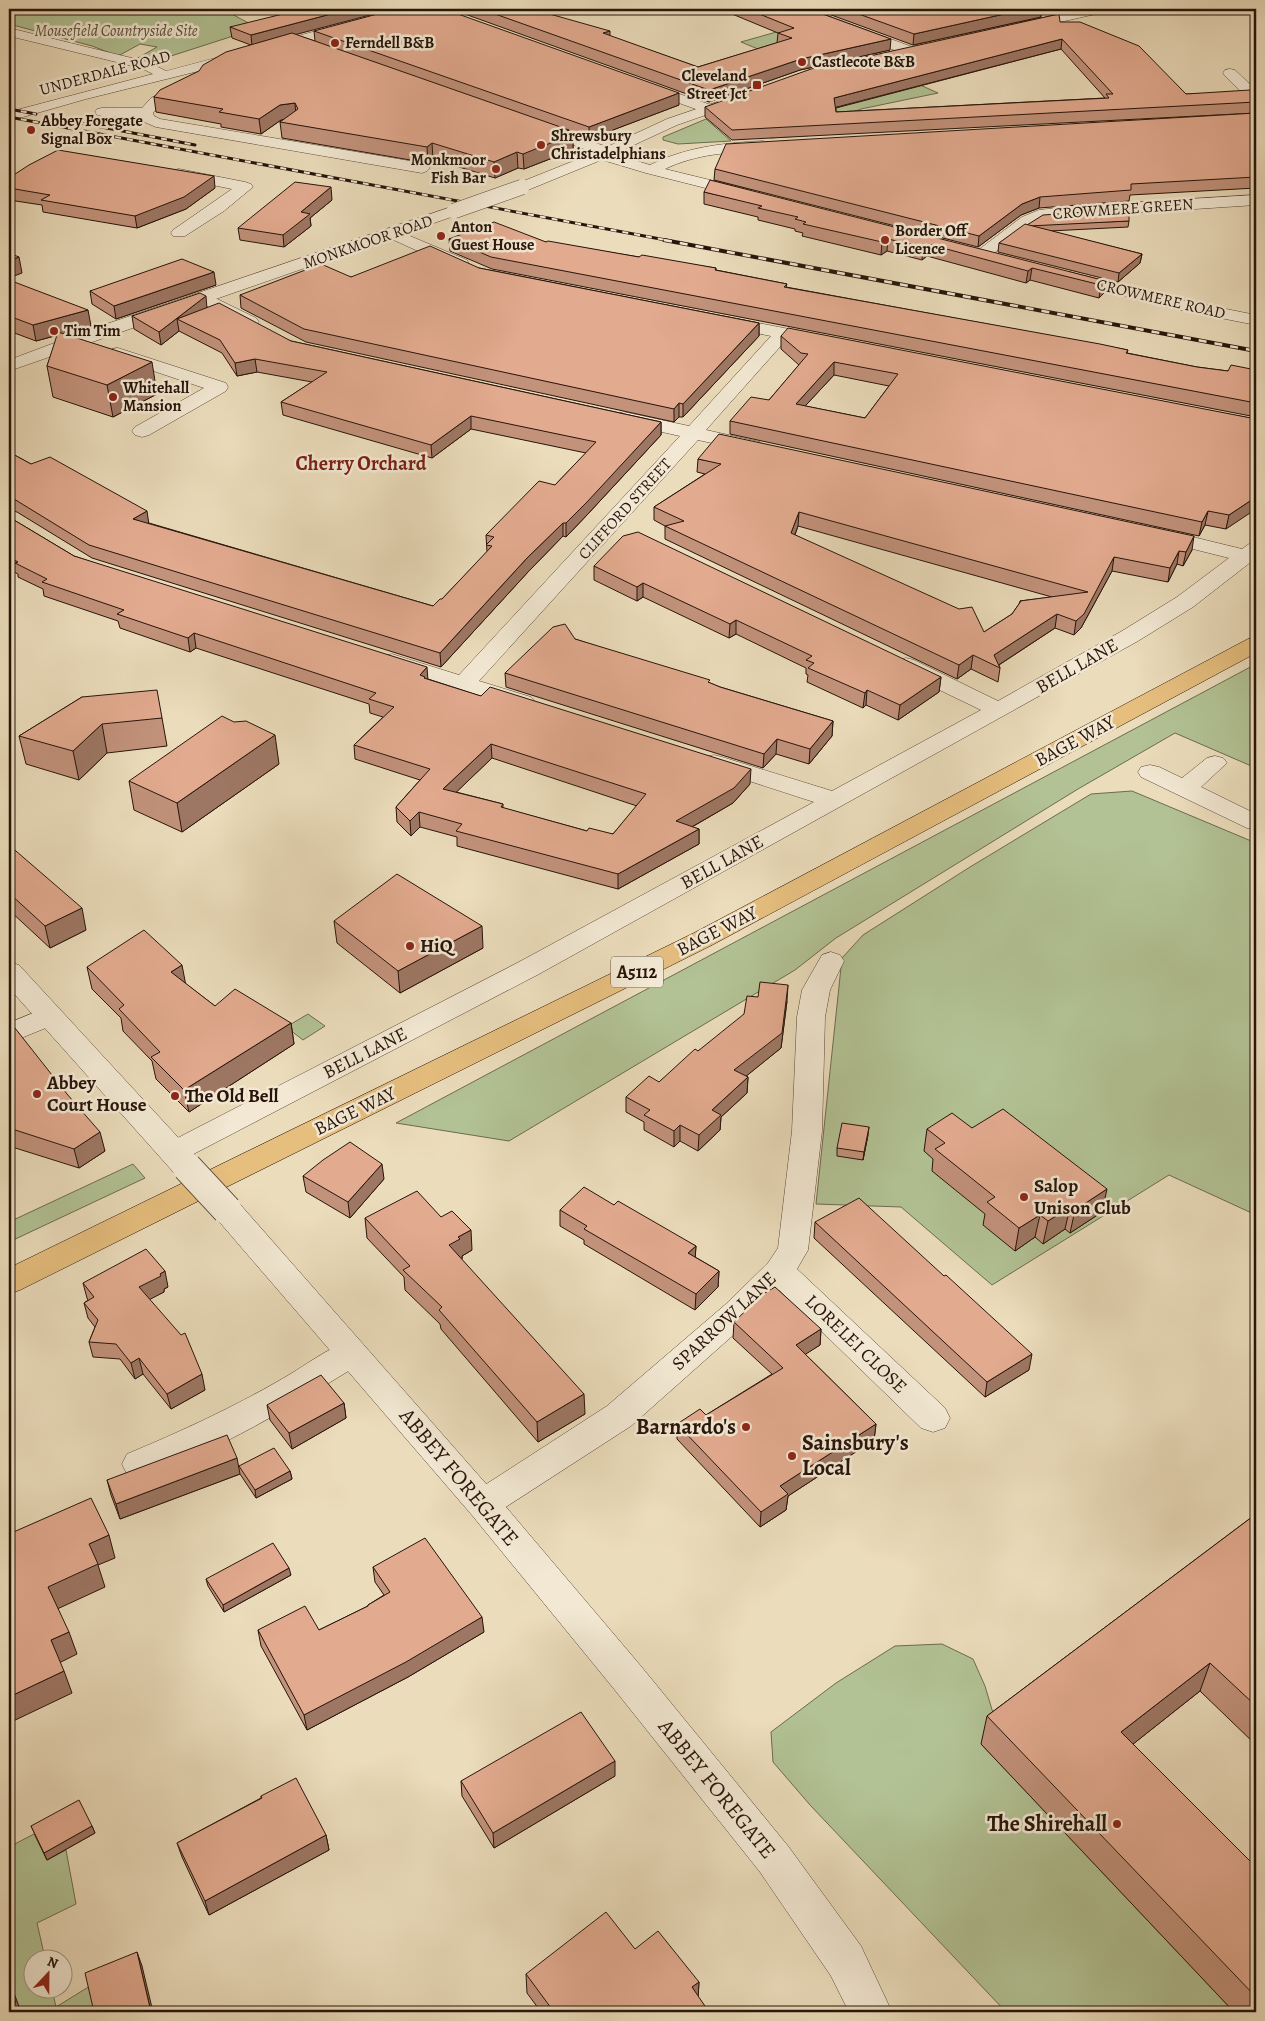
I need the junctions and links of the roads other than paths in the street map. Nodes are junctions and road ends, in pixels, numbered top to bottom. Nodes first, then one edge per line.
1 (413, 9) edge
2 (798, 9) edge
3 (1100, 9) edge
4 (1012, 28) edge
5 (9, 32) edge
6 (294, 41) junction
7 (927, 48) edge
8 (322, 51) edge
9 (910, 51) junction
10 (882, 58) edge
11 (185, 70) junction
12 (1230, 73) dead end
13 (164, 76) junction
14 (628, 80) edge
15 (753, 94) edge
16 (1256, 98) edge
17 (709, 109) junction
18 (102, 112) dead end
19 (146, 112) junction
20 (9, 117) edge
21 (524, 122) edge
22 (284, 128) edge
23 (262, 142) junction
24 (776, 145) edge
25 (605, 153) junction
26 (422, 168) edge
27 (651, 170) junction
28 (162, 171) edge
29 (761, 197) edge
30 (1256, 200) edge
31 (1217, 202) junction
32 (1256, 214) edge
33 (194, 223) junction
34 (214, 227) dead end
35 (179, 233) dead end
36 (391, 233) junction
37 (961, 249) edge
38 (980, 254) junction
39 (999, 259) edge
40 (478, 271) edge
41 (1055, 273) edge
42 (204, 298) junction
43 (707, 318) edge
44 (1256, 320) edge
45 (267, 331) edge
46 (783, 333) junction
47 (81, 340) junction
48 (841, 344) edge
49 (10, 364) edge
50 (607, 414) edge
51 (142, 431) dead end
52 (692, 433) junction
53 (769, 450) edge
54 (1134, 529) edge
55 (1250, 552) edge
56 (1256, 644) edge
57 (368, 653) edge
58 (891, 658) edge
59 (464, 683) junction
60 (540, 707) edge
61 (999, 710) junction
62 (692, 755) edge
63 (1215, 763) dead end
64 (1150, 772) dead end
65 (1184, 789) junction
66 (834, 800) junction
67 (1256, 823) edge
68 (831, 961) dead end
69 (9, 971) edge
70 (48, 1016) junction
71 (9, 1034) edge
72 (180, 1160) junction
73 (778, 1271) junction
74 (9, 1282) edge
75 (352, 1353) junction
76 (933, 1418) dead end
77 (139, 1464) dead end
78 (483, 1504) junction
79 (871, 2012) edge

1 - 6 street, UNDERDALE ROAD
2 - 9 street
3 - 4 street
5 - 13 street
6 - 8 street
6 - 11 street, UNDERDALE ROAD
7 - 9 street
9 - 10 street
11 - 13 street, UNDERDALE ROAD
11 - 19 street
12 - 16 street
13 - 20 street, UNDERDALE ROAD
14 - 17 street
15 - 17 street, MONKMOOR ROAD
17 - 25 street, MONKMOOR ROAD
18 - 19 street
19 - 23 street
21 - 25 street
22 - 23 street
23 - 26 street
24 - 27 street
25 - 27 street
25 - 36 street, MONKMOOR ROAD, bridge
27 - 29 street
28 - 33 street
30 - 31 street, CROWMERE GREEN
31 - 32 street, CROWMERE GREEN
31 - 38 street, CROWMERE GREEN
33 - 34 street
33 - 35 street
36 - 40 street
36 - 42 street, MONKMOOR ROAD
37 - 38 street
38 - 39 street
41 - 44 street, CROWMERE ROAD
42 - 45 street
42 - 47 street, MONKMOOR ROAD
43 - 46 street
46 - 48 street
46 - 52 street, CLIFFORD STREET
47 - 49 street, MONKMOOR ROAD
47 - 51 street
50 - 52 street
52 - 53 street
52 - 59 street, CLIFFORD STREET
54 - 55 street
55 - 61 street, BELL LANE
56 - 74 main road, BAGE WAY / A5112
57 - 59 street
58 - 61 street
59 - 60 street
61 - 66 street, BELL LANE
62 - 66 street
63 - 65 street
64 - 65 street
65 - 67 street
66 - 72 street, BELL LANE
68 - 73 street, SPARROW LANE
69 - 70 street, ABBEY FOREGATE
70 - 71 street
70 - 72 street, ABBEY FOREGATE
72 - 75 street, ABBEY FOREGATE, bridge
73 - 76 street, LORELEI CLOSE
73 - 78 street, SPARROW LANE
75 - 77 street
75 - 78 street, ABBEY FOREGATE
78 - 79 street, ABBEY FOREGATE

